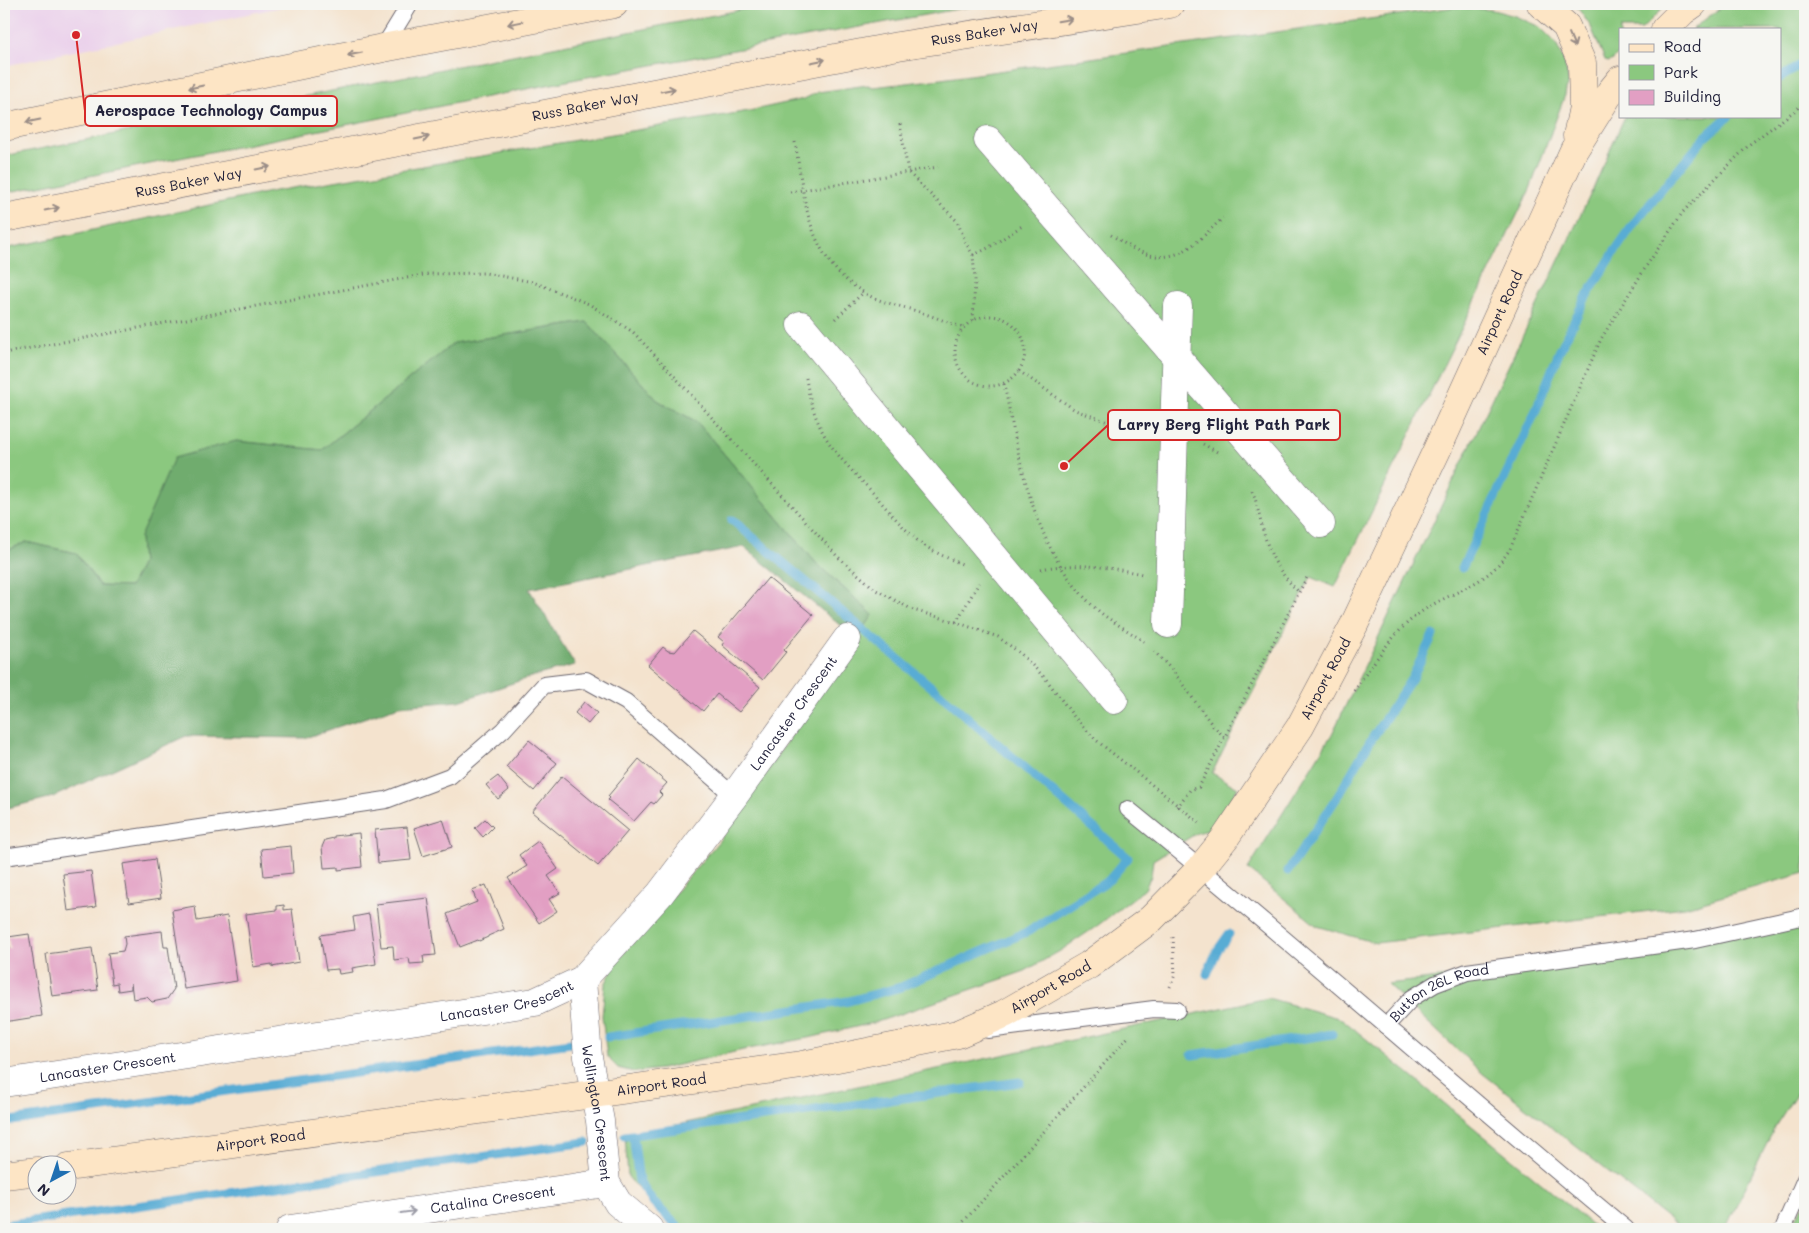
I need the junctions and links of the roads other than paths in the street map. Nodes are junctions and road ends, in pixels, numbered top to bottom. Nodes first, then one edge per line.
1 (410, 4) edge
2 (614, 4) edge
3 (1170, 4) edge
4 (1541, 4) edge
5 (1693, 4) edge
6 (1666, 28) edge
7 (383, 48) junction
8 (1619, 81) edge
9 (4, 127) edge
10 (988, 140) dead end
11 (1574, 150) junction
12 (4, 218) edge
13 (1178, 306) dead end
14 (801, 325) dead end
15 (1177, 357) junction
16 (1321, 524) dead end
17 (1168, 624) dead end
18 (847, 639) dead end
19 (1114, 700) dead end
20 (734, 796) junction
21 (1128, 809) dead end
22 (4, 857) edge
23 (1200, 868) junction
24 (1805, 916) edge
25 (582, 980) junction
26 (1176, 1010) dead end
27 (1386, 1026) junction
28 (958, 1034) junction
29 (4, 1082) edge
30 (594, 1094) junction
31 (78, 1166) edge
32 (28, 1172) edge
33 (4, 1175) edge
34 (1805, 1179) edge
35 (606, 1183) junction
36 (290, 1229) edge
37 (648, 1229) edge
38 (1626, 1229) edge
39 (1783, 1229) edge

1 - 7 lane
2 -> 7 main road
12 -> 3 main road, Russ Baker Way
4 -> 11 main road
5 - 6 main road
7 -> 9 main road
8 - 11 main road
10 - 15 street
11 - 23 main road, Airport Road
13 - 15 street
14 - 19 street
15 - 16 street
15 - 17 street
18 - 20 street, Lancaster Crescent
20 - 22 lane
20 - 25 street, Lancaster Crescent
21 - 23 lane
23 - 27 lane
23 - 28 main road, Airport Road
24 - 27 lane, Button 26L Road
25 - 29 street, Lancaster Crescent
25 - 30 street, Wellington Crescent
26 - 28 lane
27 - 38 lane, Button 26L Road
28 - 30 main road, Airport Road
30 - 31 main road, Airport Road
30 - 35 street, Wellington Crescent
32 - 33 main road
34 - 39 lane
36 -> 35 street, Catalina Crescent
35 - 37 street, Wellington Crescent

